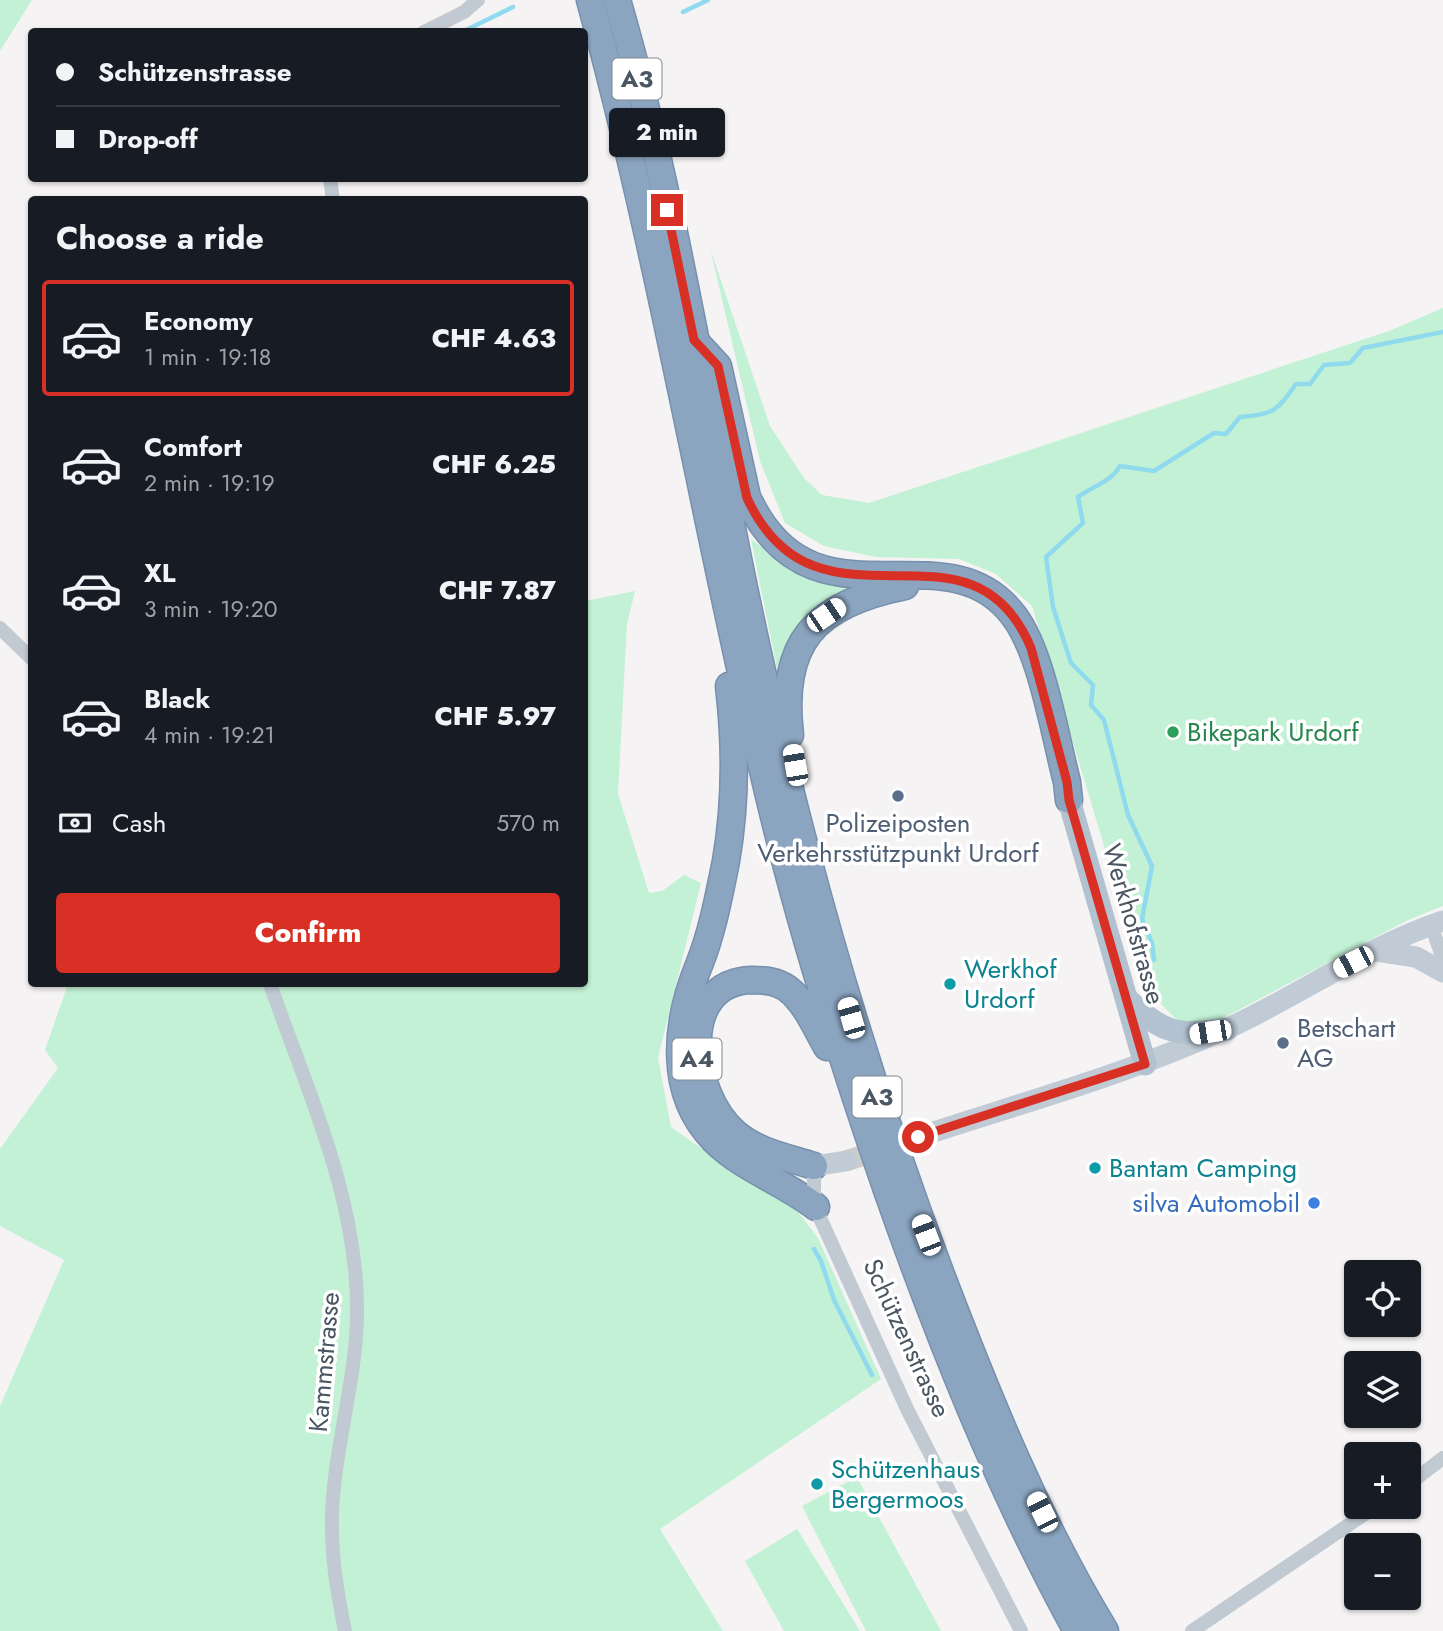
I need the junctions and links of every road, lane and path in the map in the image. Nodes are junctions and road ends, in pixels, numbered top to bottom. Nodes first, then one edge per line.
1 (478, 0) edge
2 (590, 0) edge
3 (617, 0) edge
4 (432, 28) edge
5 (694, 340) junction
6 (713, 542) junction
7 (867, 585) junction
8 (0, 628) edge
9 (28, 655) edge
10 (1069, 800) joint
11 (811, 878) junction
12 (1437, 923) edge
13 (1376, 951) junction
14 (1443, 958) edge
15 (1443, 972) edge
16 (271, 987) edge
17 (1125, 998) junction
18 (1227, 1029) junction
19 (1145, 1064) junction
20 (852, 1091) junction
21 (918, 1137) tunnel mouth
22 (736, 1157) junction
23 (846, 1161) tunnel mouth
24 (814, 1166) junction
25 (816, 1207) junction
26 (1443, 1458) edge
27 (1421, 1475) edge
28 (1357, 1519) edge
29 (345, 1631) edge
30 (1021, 1631) edge
31 (1077, 1631) edge
32 (1105, 1631) edge
33 (1192, 1631) edge

1 - 4 street
2 - 6 highway, A3
3 - 5 highway, A3
5 - 7 highway
5 - 11 highway, A3
6 - 20 highway, A3
6 - 22 highway, A4
7 - 10 highway
7 - 11 highway
8 - 9 street
10 - 17 main road, Werkhofstrasse
11 - 32 highway, A3
12 - 13 main road
12 - 14 street
13 - 15 main road
13 - 18 main road
16 - 29 street, Kammstrasse
17 - 18 main road
17 - 19 main road, Werkhofstrasse
18 - 19 main road
19 - 21 main road
20 - 24 highway, A4
20 - 31 highway, A3
22 - 24 highway, A4
22 - 25 highway, A4
23 - 24 main road
24 - 25 street, Schützenstrasse
25 - 30 street, Schützenstrasse
26 - 27 street
28 - 33 street

